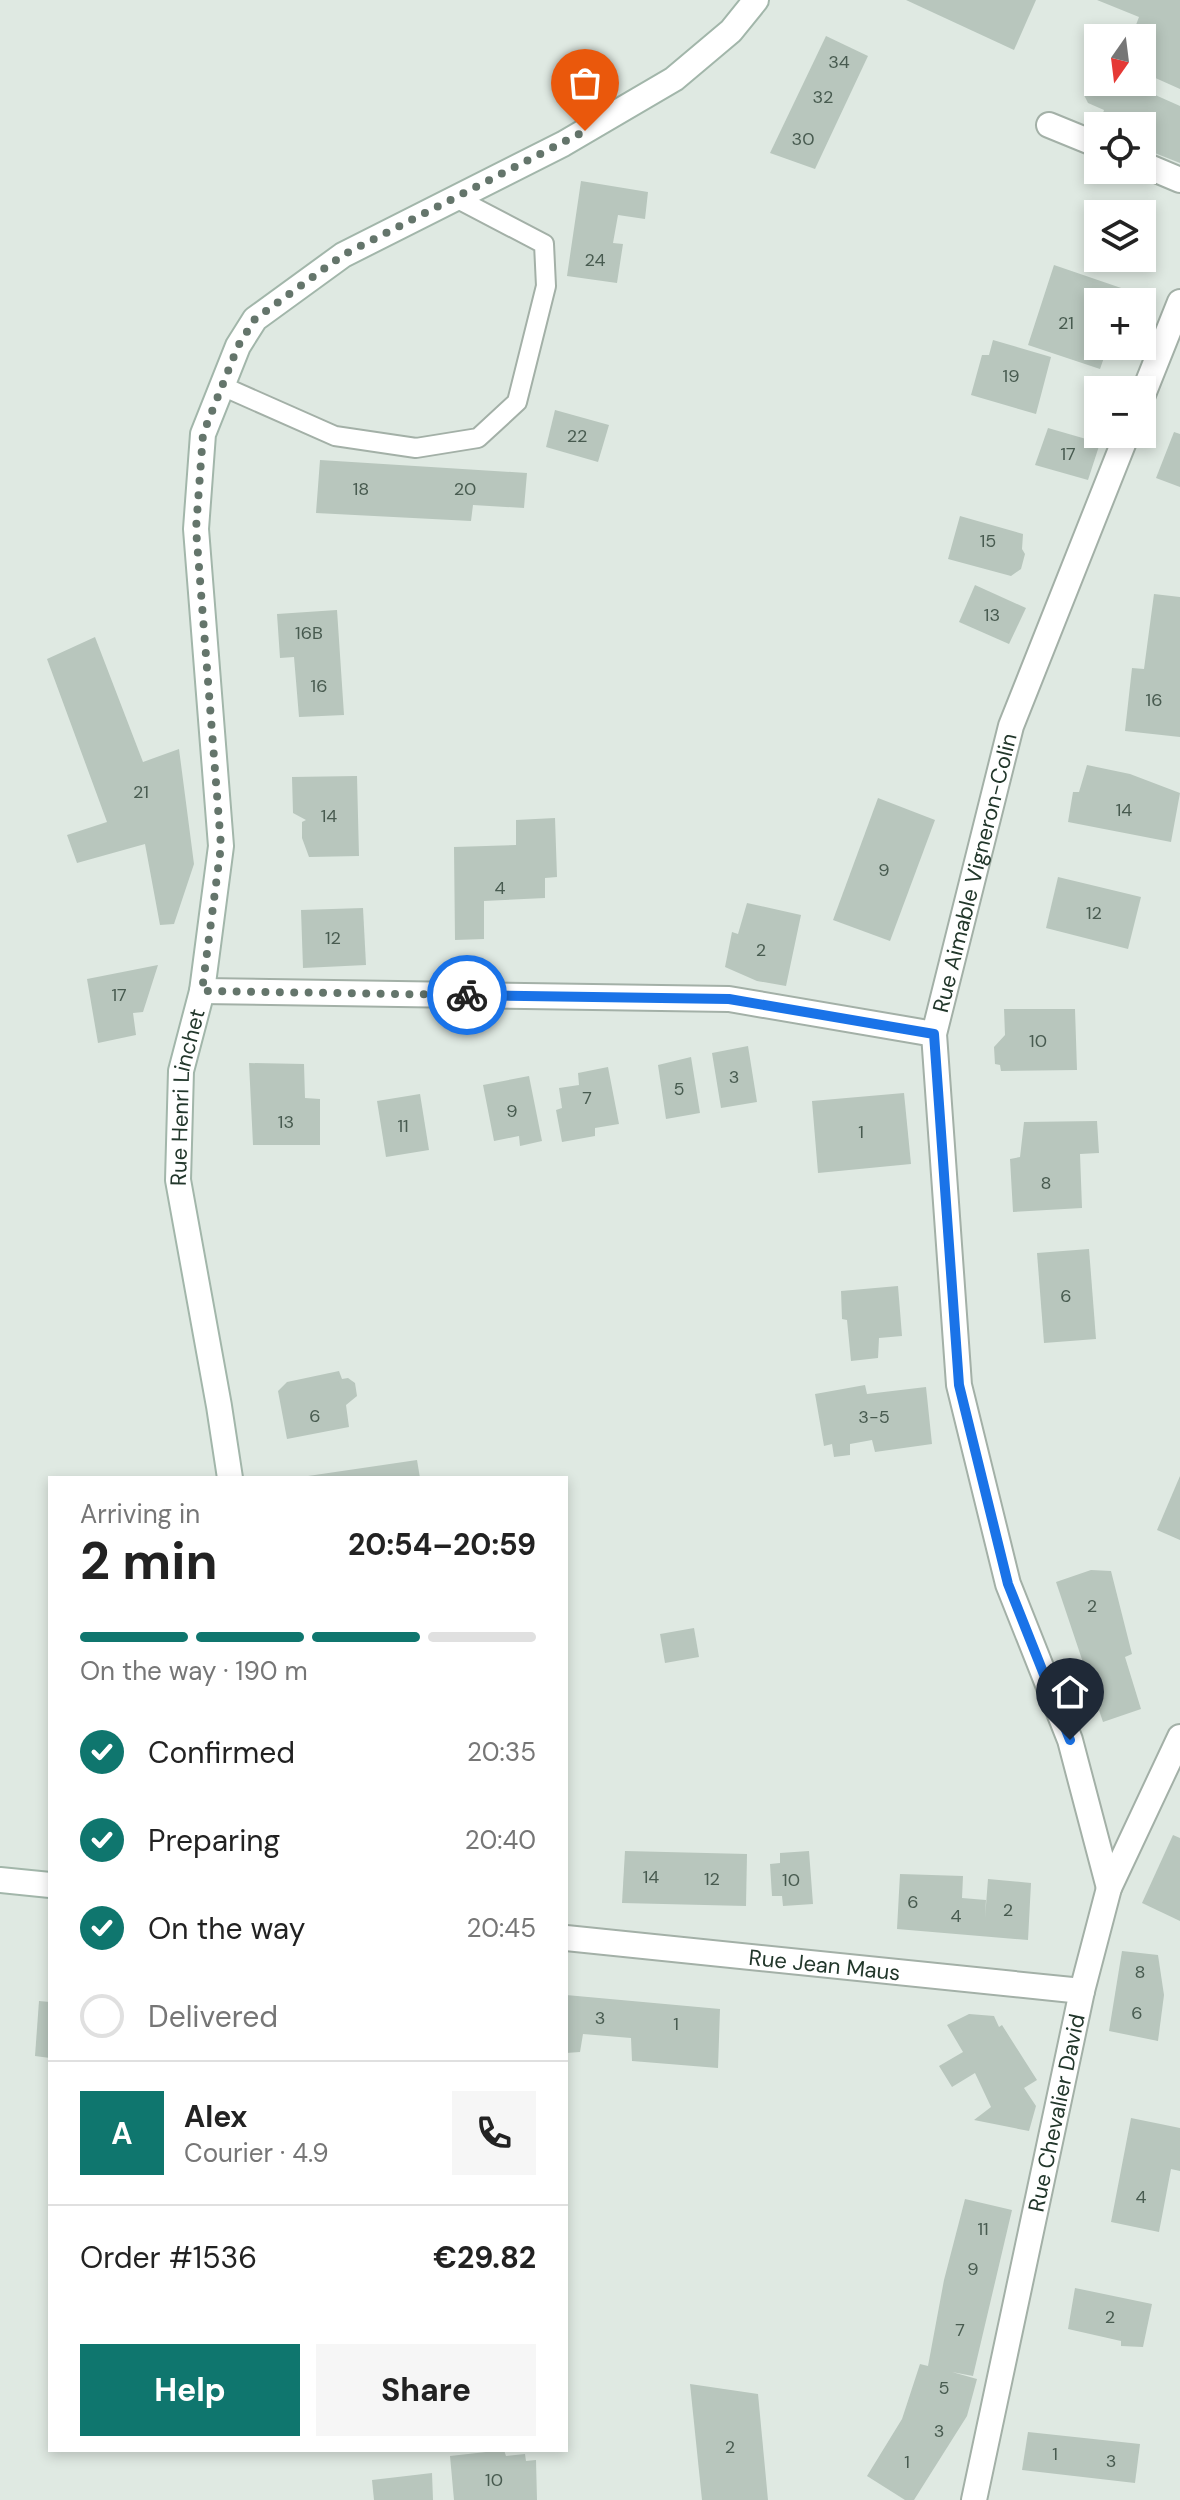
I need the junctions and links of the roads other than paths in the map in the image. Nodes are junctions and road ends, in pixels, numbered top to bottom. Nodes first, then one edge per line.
1 (756, 0) edge
2 (1049, 125) dead end
3 (1084, 139) edge
4 (1156, 170) edge
5 (1180, 180) edge
6 (456, 198) junction
7 (1180, 302) edge
8 (1150, 376) edge
9 (222, 386) junction
10 (1121, 448) edge
11 (202, 991) junction
12 (934, 1034) junction
13 (230, 1476) edge
14 (1180, 1737) edge
15 (0, 1880) edge
16 (48, 1885) edge
17 (1109, 1888) junction
18 (568, 1938) edge
19 (1082, 1991) junction
20 (974, 2500) edge

1 - 6 street, Rue Henri Linchet
2 - 3 street
4 - 5 street
6 - 9 street, Rue Henri Linchet
6 - 9 lane
7 - 8 street
9 - 11 street, Rue Henri Linchet
10 - 12 street, Rue Aimable Vigneron-Colin
11 - 12 street
11 - 13 street, Rue Henri Linchet
12 - 17 street, Rue Aimable Vigneron-Colin
14 - 17 street, Rue Chevalier David
15 - 16 street
17 - 19 street, Rue Chevalier David
18 - 19 street, Rue Jean Maus
19 - 20 street, Rue Chevalier David

